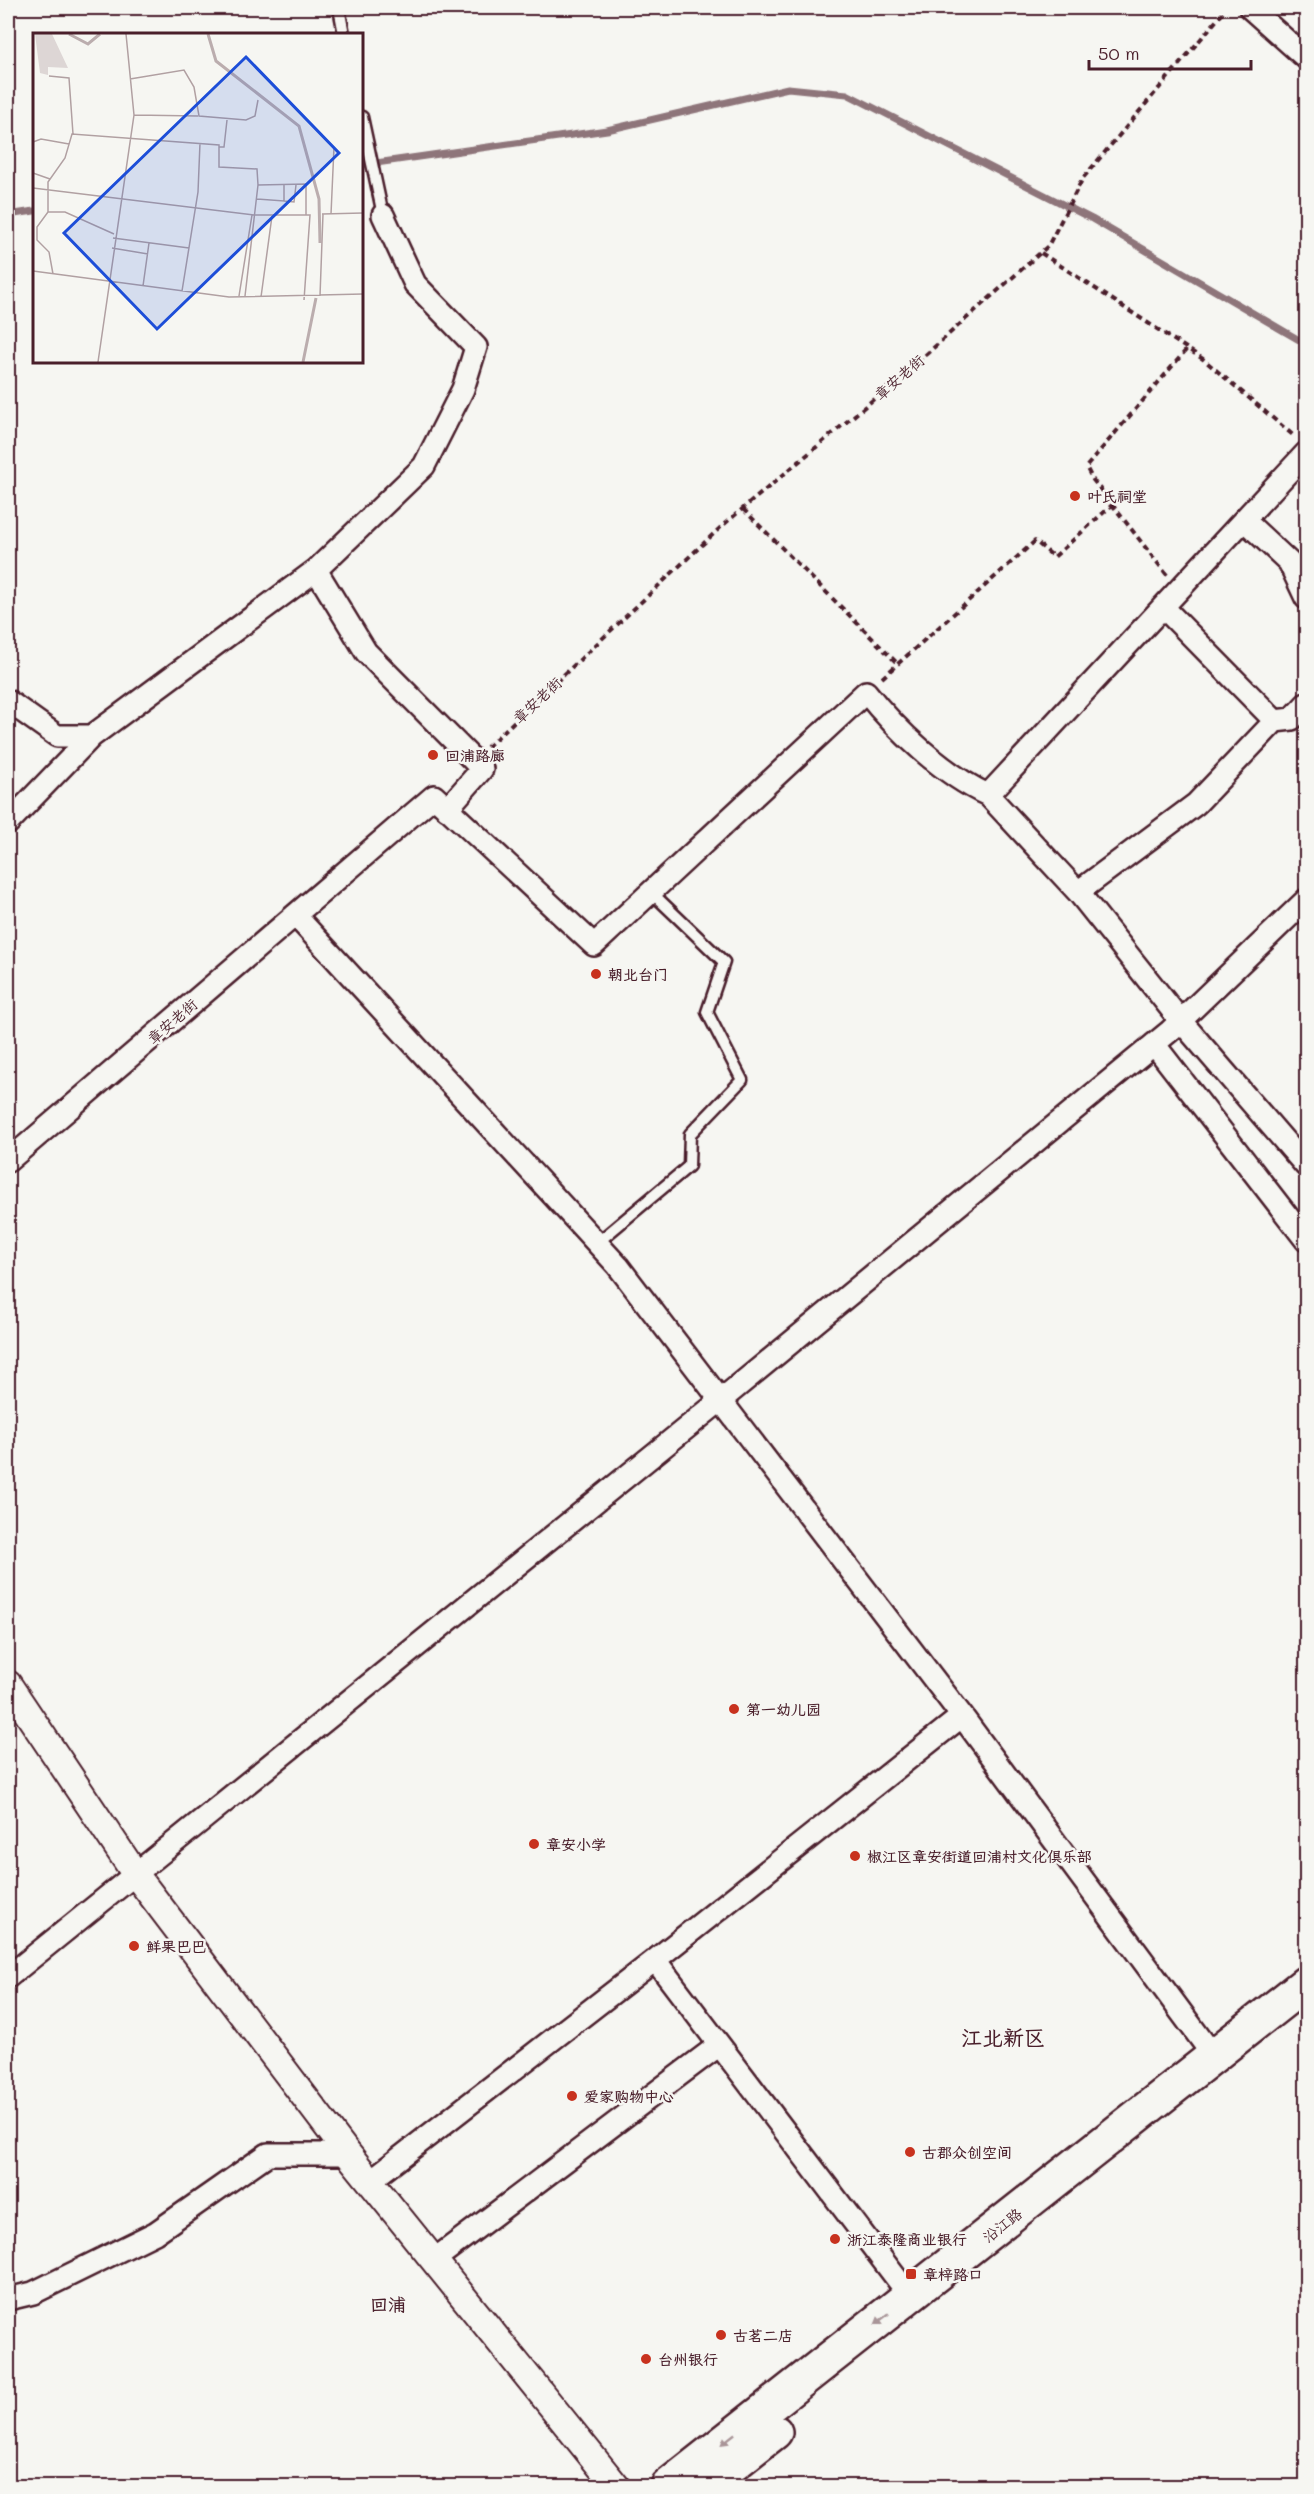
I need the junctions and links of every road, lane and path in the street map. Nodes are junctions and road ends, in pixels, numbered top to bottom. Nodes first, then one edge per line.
1 (339, 8) edge
2 (1227, 8) edge
3 (1250, 8) edge
4 (344, 33) edge
5 (1306, 58) edge
6 (363, 123) edge
7 (382, 215) joint
8 (1040, 253) junction
9 (1187, 349) junction
10 (1302, 446) edge
11 (1112, 506) junction
12 (743, 509) junction
13 (1244, 520) junction
14 (316, 570) junction
15 (1178, 590) junction
16 (1306, 598) edge
17 (1163, 607) junction
18 (898, 664) junction
19 (866, 692) junction
20 (8, 701) edge
21 (1306, 704) edge
22 (1275, 721) junction
23 (92, 736) junction
24 (473, 760) junction
25 (988, 795) junction
26 (440, 803) junction
27 (8, 823) edge
28 (651, 892) junction
29 (1078, 892) junction
30 (1304, 909) edge
31 (295, 915) junction
32 (1180, 1020) junction
33 (1154, 1044) junction
34 (8, 1161) edge
35 (1306, 1166) edge
36 (1306, 1240) edge
37 (597, 1243) junction
38 (721, 1400) junction
39 (8, 1684) edge
40 (962, 1716) junction
41 (136, 1875) junction
42 (655, 1960) junction
43 (8, 1977) edge
44 (1306, 1983) edge
45 (1306, 2010) edge
46 (719, 2045) junction
47 (1215, 2058) junction
48 (348, 2154) junction
49 (370, 2181) junction
50 (434, 2260) junction
51 (910, 2296) junction
52 (8, 2299) edge
53 (616, 2487) edge
54 (668, 2487) edge
55 (706, 2487) edge

1 - 4 lane
2 - 8 path, 章安老街
3 - 5 street
6 - 7 lane
7 - 14 street
8 - 9 path
8 - 12 path, 章安老街
9 - 10 path
9 - 11 path
10 - 13 street
11 - 15 path
11 - 18 path
12 - 18 path
12 - 24 path, 章安老街
13 - 15 street
13 - 16 street
14 - 23 street
14 - 24 street
15 - 17 street
17 - 22 street
17 - 25 street
18 - 19 path
19 - 25 street
19 - 28 street
20 - 23 street
21 - 22 street
22 - 29 street
23 - 27 street
24 - 26 street, 章安老街
25 - 29 street
26 - 28 street
26 - 31 street, 章安老街
28 - 37 lane
29 - 32 street
30 - 32 street
31 - 34 street, 章安老街
31 - 37 street
32 - 33 street
32 - 35 street
33 - 36 street
33 - 38 street
37 - 38 street
38 - 40 street
38 - 41 street
39 - 41 street
40 - 42 street
40 - 47 street
41 - 43 street
41 - 48 street
42 - 46 street
42 - 49 street
44 - 47 main road, 沿江路
45 - 55 main road, 沿江路
46 - 50 street
46 - 51 street
47 - 51 main road, 沿江路
48 - 49 street
48 - 52 street
49 - 50 street
50 - 53 street
51 -> 54 main road, 沿江路

